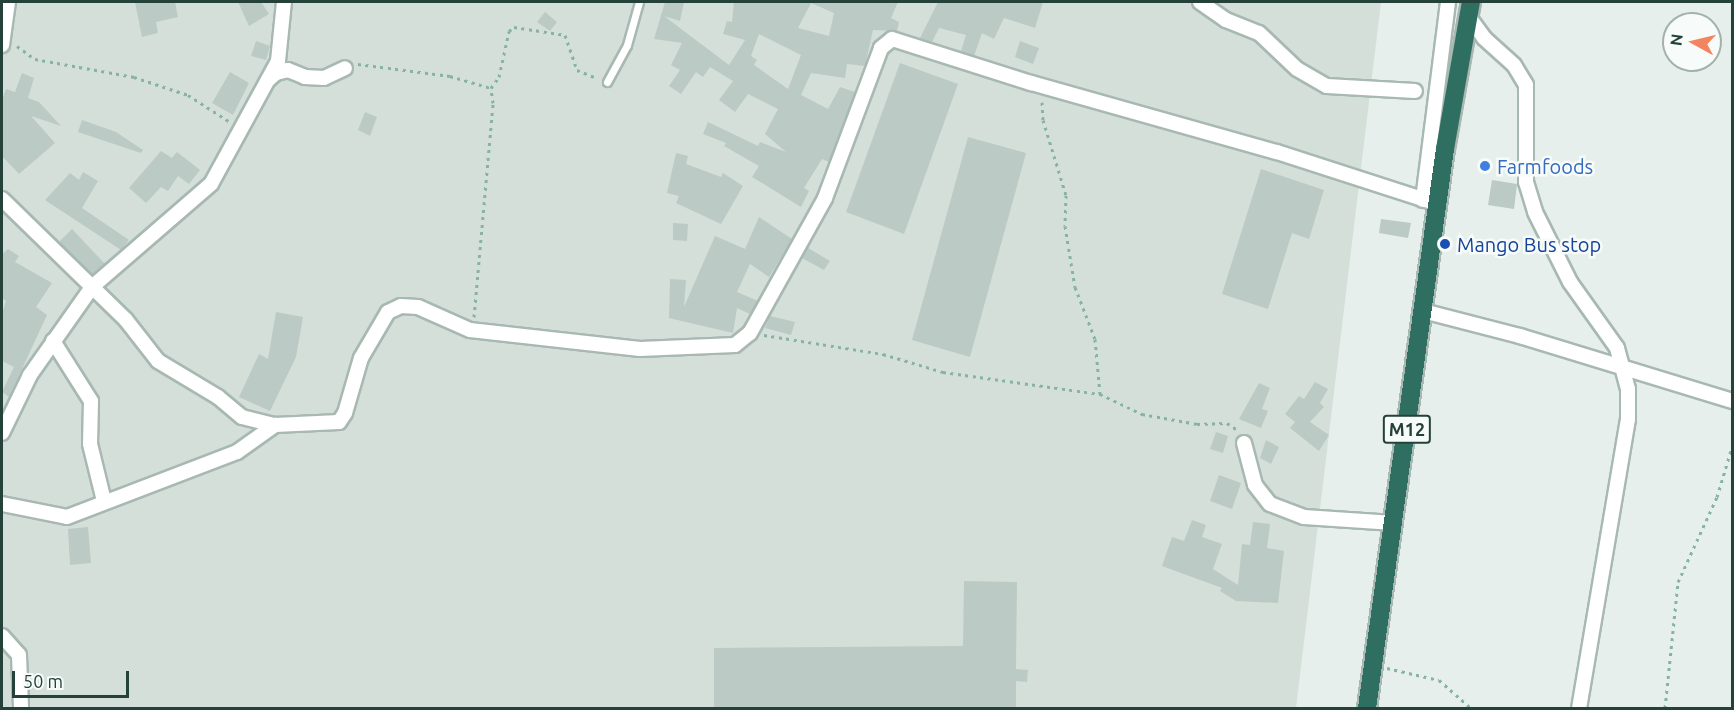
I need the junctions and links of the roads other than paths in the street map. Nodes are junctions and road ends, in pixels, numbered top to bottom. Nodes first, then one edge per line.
1 (8, 2) edge
2 (284, 2) edge
3 (639, 2) edge
4 (1200, 2) edge
5 (1448, 2) edge
6 (1459, 2) edge
7 (1470, 9) edge
8 (2, 45) edge
9 (345, 68) road end
10 (607, 82) road end
11 (265, 84) junction
12 (1415, 91) dead end
13 (1445, 149) junction
14 (2, 199) edge
15 (1430, 202) junction
16 (92, 287) junction
17 (1423, 311) junction
18 (53, 341) junction
19 (1623, 366) junction
20 (1732, 400) edge
21 (275, 425) junction
22 (2, 433) edge
23 (1244, 443) road end
24 (104, 501) junction
25 (2, 504) edge
26 (1394, 523) junction
27 (2, 636) edge
28 (21, 708) edge
29 (1367, 708) edge
30 (1578, 708) edge

1 - 8 street
2 - 11 street
3 - 10 lane
4 - 12 street
5 - 15 street
6 - 13 highway, M12
7 - 13 highway, M12
7 - 19 street
9 - 11 street
11 - 16 street
13 - 15 highway, M12
14 - 16 street
15 - 17 highway, M12
15 - 21 street
16 - 18 street
16 - 21 street
17 - 19 street
17 - 26 highway, M12
18 - 22 street
18 - 24 street
19 - 20 street
19 - 30 street
21 - 24 street
23 - 26 street
24 - 25 street
26 - 29 highway, M12
27 - 28 street

